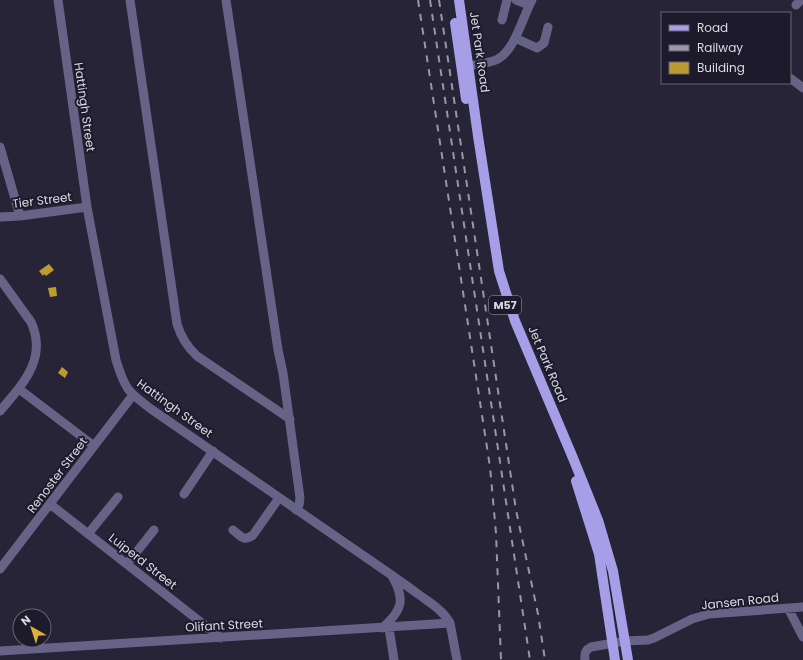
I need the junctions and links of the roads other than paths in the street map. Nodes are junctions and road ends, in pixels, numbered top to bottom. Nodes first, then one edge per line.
1 (58, 0) edge
2 (130, 0) edge
3 (226, 0) edge
4 (452, 0) edge
5 (459, 0) edge
6 (507, 0) edge
7 (516, 0) edge
8 (530, 3) edge
9 (502, 20) dead end
10 (548, 27) dead end
11 (515, 38) junction
12 (465, 66) junction
13 (791, 79) edge
14 (803, 88) edge
15 (0, 147) edge
16 (87, 207) junction
17 (20, 216) junction
18 (0, 217) edge
19 (0, 279) edge
20 (18, 389) junction
21 (133, 395) junction
22 (0, 411) edge
23 (290, 419) junction
24 (94, 446) junction
25 (213, 451) junction
26 (184, 494) dead end
27 (118, 497) dead end
28 (279, 498) junction
29 (50, 504) junction
30 (296, 510) junction
31 (154, 530) dead end
32 (233, 530) dead end
33 (88, 534) junction
34 (127, 564) junction
35 (0, 569) edge
36 (390, 573) junction
37 (803, 607) edge
38 (788, 608) junction
39 (450, 623) junction
40 (385, 628) junction
41 (803, 637) edge
42 (221, 638) junction
43 (625, 641) junction
44 (612, 643) junction
45 (0, 651) edge
46 (394, 660) edge
47 (457, 660) edge
48 (585, 660) edge
49 (615, 660) edge
50 (628, 660) edge

1 - 16 street, Hattingh Street
2 - 23 street
3 - 23 street
4 - 12 main road, Jet Park Road / M57
5 - 12 main road, Jet Park Road / M57
6 - 9 street
7 - 8 street
8 - 11 street
10 - 11 street
11 - 12 street
12 - 43 main road, Jet Park Road / M57
12 - 44 main road, Jet Park Road / M57
13 - 14 street
15 - 17 street
16 - 17 street, Tier Street
16 - 21 street, Hattingh Street
17 - 18 street, Tier Street
19 - 20 street
20 - 22 street
20 - 24 street
21 - 24 street, Renoster Street
21 - 25 street, Hattingh Street
23 - 30 street
24 - 29 street, Renoster Street
25 - 26 street
25 - 28 street, Hattingh Street
27 - 33 street
28 - 30 street, Hattingh Street
28 - 32 street
29 - 33 street, Luiperd Street
29 - 35 street, Renoster Street
30 - 36 street, Hattingh Street
31 - 34 street
33 - 34 street, Luiperd Street
34 - 42 street, Luiperd Street
36 - 39 street, Hattingh Street
36 - 40 street
37 - 38 street, Jansen Road
38 - 41 street
38 - 43 street, Jansen Road
39 - 40 street, Olifant Street
39 - 47 street
40 - 42 street, Olifant Street
40 - 46 street
42 - 45 street, Olifant Street
43 - 44 street, Jansen Road
43 - 50 main road, Jet Park Road / M57
44 - 48 street, Jansen Road
44 - 49 main road, Jet Park Road / M57

